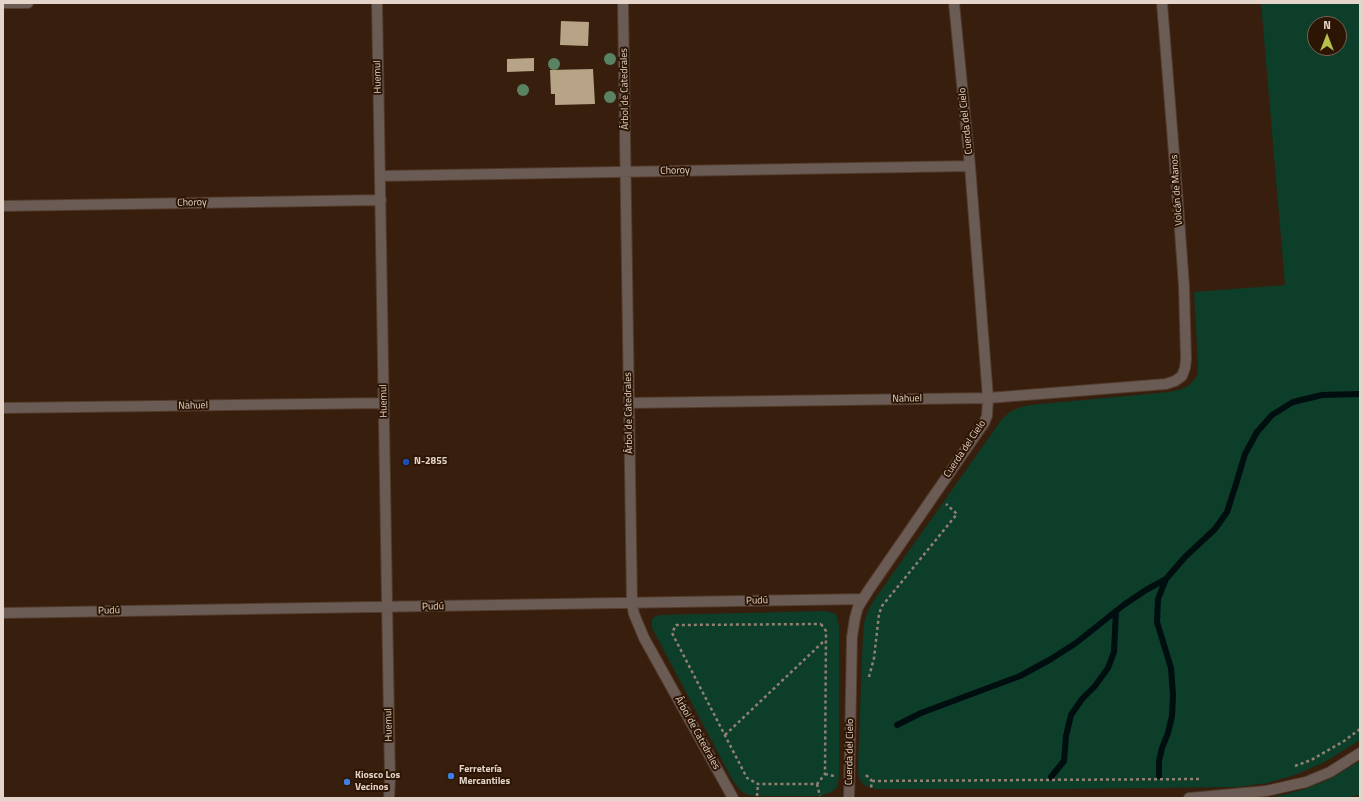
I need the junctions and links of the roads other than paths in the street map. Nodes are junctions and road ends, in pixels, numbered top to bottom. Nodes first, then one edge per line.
1 (28, 3) edge
2 (377, 3) edge
3 (623, 3) edge
4 (954, 3) edge
5 (1162, 3) edge
6 (3, 4) edge
7 (970, 166) junction
8 (626, 172) junction
9 (380, 176) junction
10 (381, 200) junction
11 (3, 206) edge
12 (1182, 376) joint
13 (988, 398) junction
14 (384, 403) junction
15 (629, 403) junction
16 (3, 408) edge
17 (863, 599) junction
18 (632, 604) junction
19 (388, 607) junction
20 (3, 613) edge
21 (1360, 753) edge
22 (389, 798) edge
23 (733, 798) edge
24 (849, 798) edge
25 (1189, 798) edge

1 - 6 street
2 - 9 street, Huemul
3 - 8 street, Árbol de Catedrales
4 - 7 street, Cuerda del Cielo
5 - 12 street, Volcán de Manos
7 - 8 street, Choroy
7 - 13 street, Cuerda del Cielo
8 - 9 street, Choroy
8 - 15 street, Árbol de Catedrales
9 - 10 street, Huemul
10 - 11 street, Choroy
10 - 14 street, Huemul
12 - 13 street, Nahuel
13 - 15 street, Nahuel
13 - 17 street, Cuerda del Cielo
14 - 16 street, Nahuel
14 - 19 street, Huemul
15 - 18 street, Árbol de Catedrales
17 - 18 street, Pudú
17 - 24 street, Cuerda del Cielo
18 - 19 street, Pudú
18 - 23 street, Árbol de Catedrales
19 - 20 street, Pudú
19 - 22 street, Huemul
21 - 25 street

